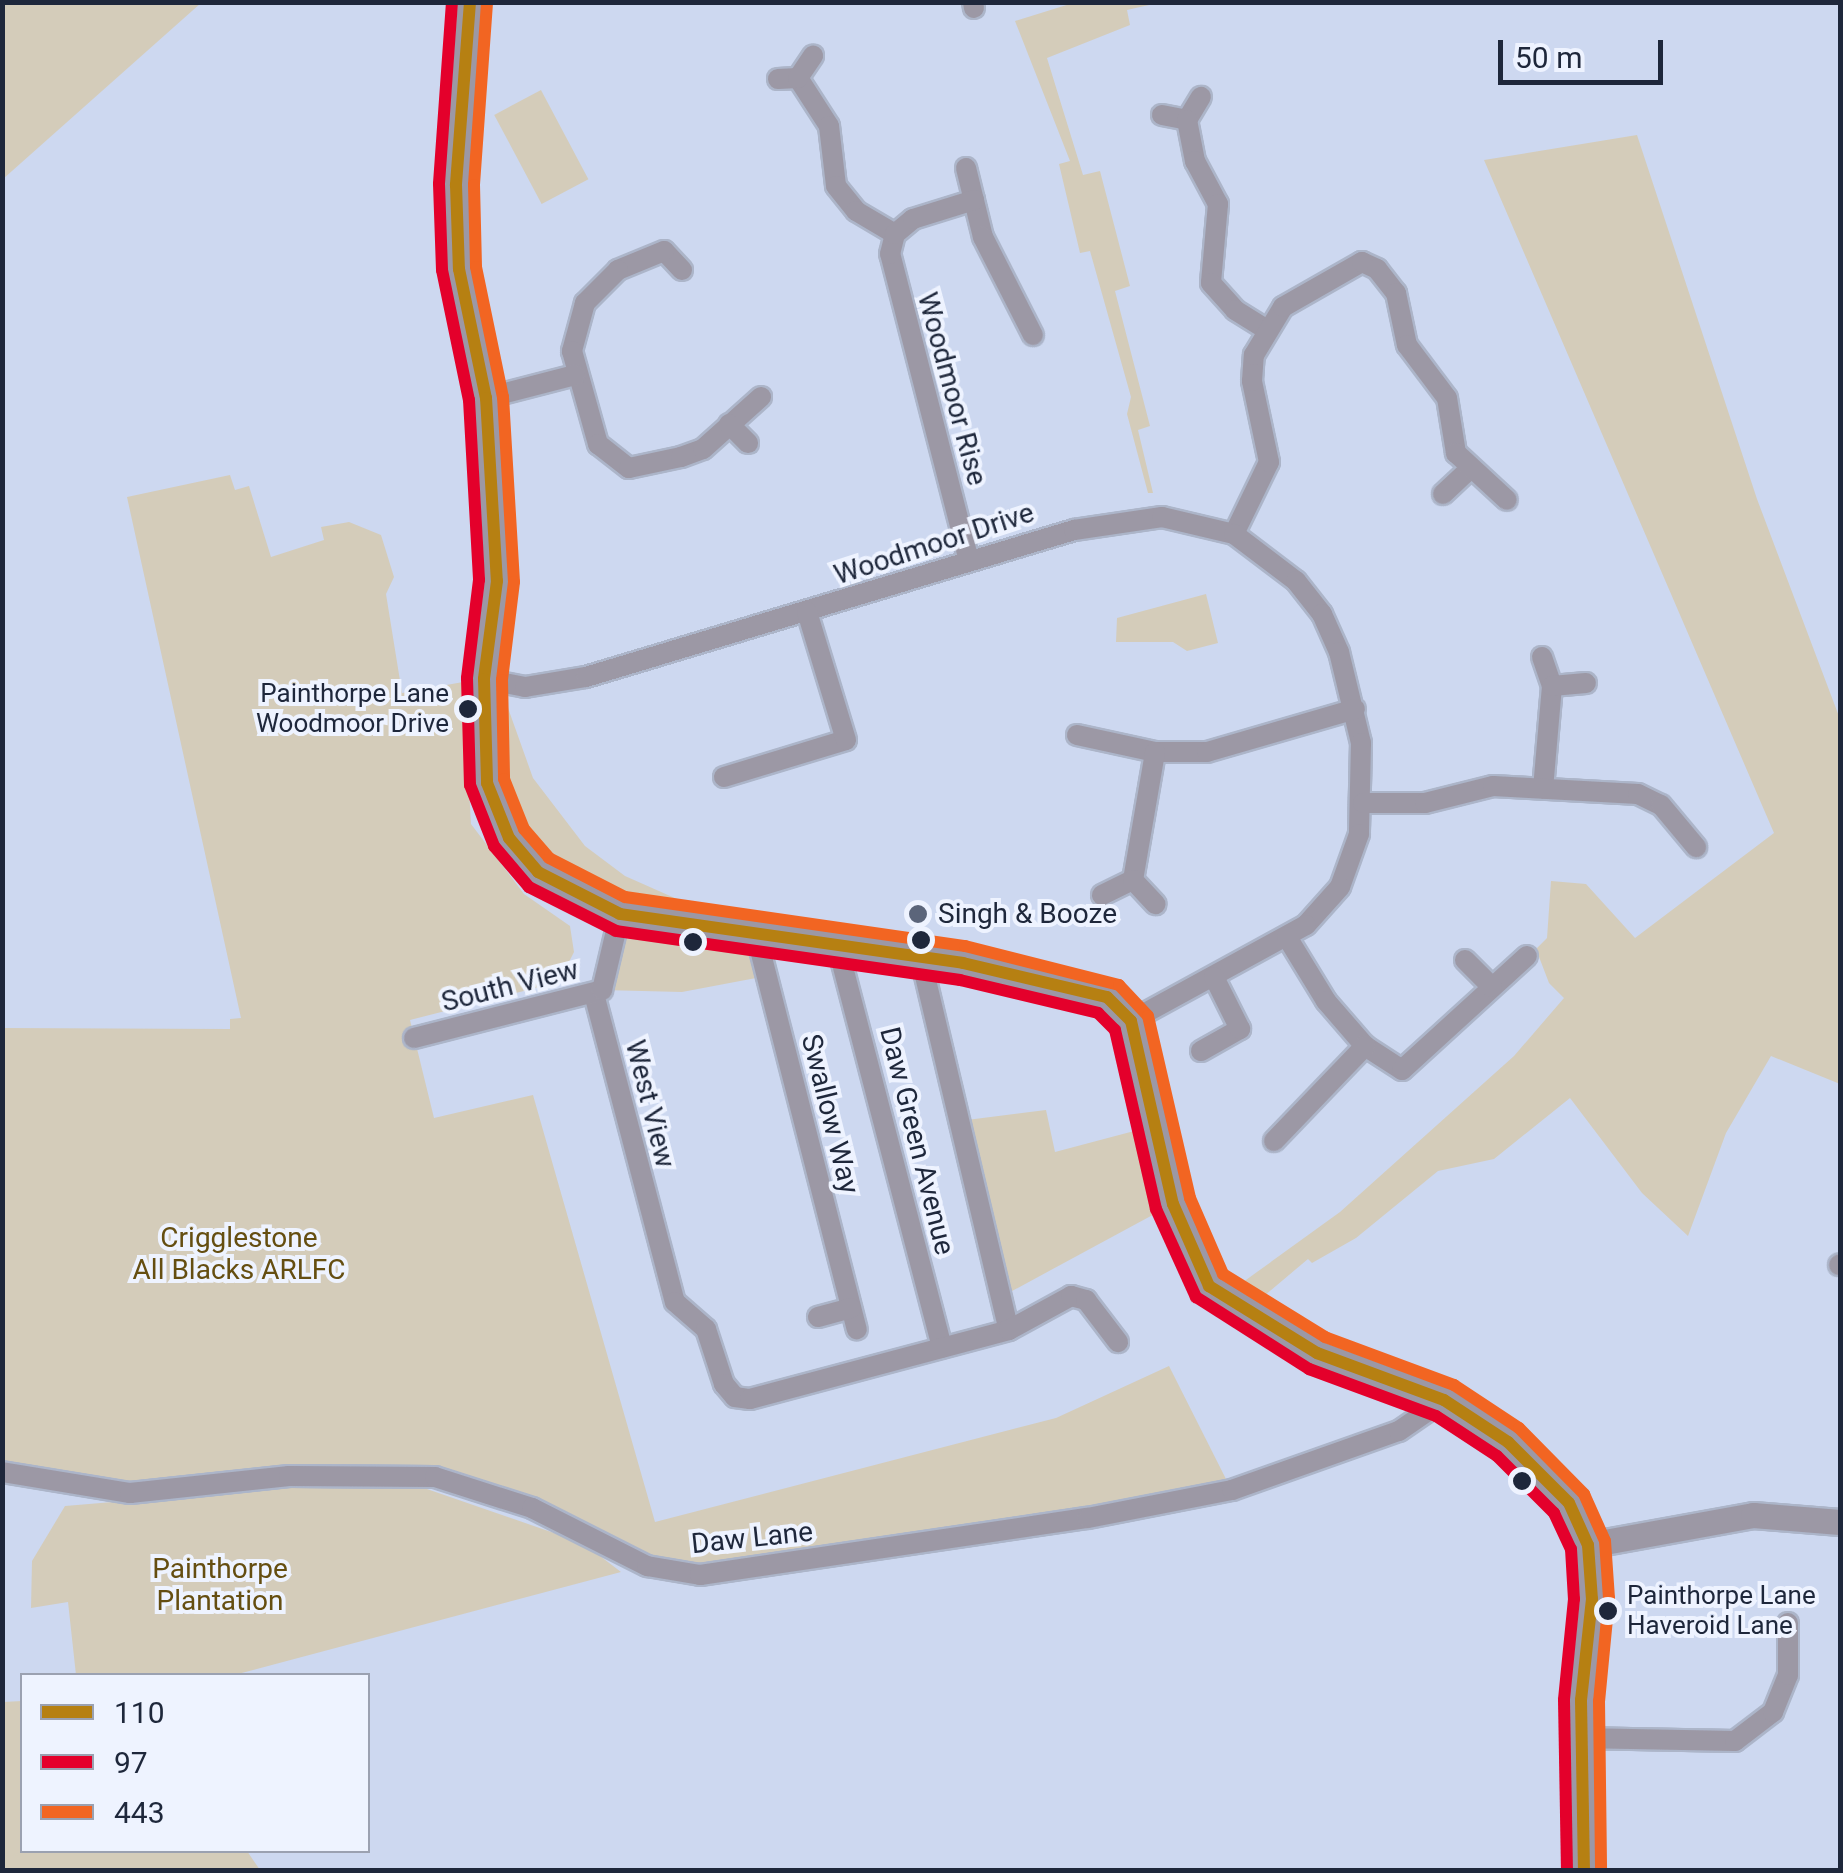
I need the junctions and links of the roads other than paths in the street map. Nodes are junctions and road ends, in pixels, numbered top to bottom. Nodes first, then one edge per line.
1 (470, 2) edge
2 (813, 56) dead end
3 (1200, 97) dead end
4 (1162, 116) dead end
5 (1187, 120) junction
6 (966, 168) dead end
7 (974, 200) junction
8 (894, 234) junction
9 (682, 270) dead end
10 (1266, 329) junction
11 (1033, 335) dead end
12 (575, 375) junction
13 (761, 397) dead end
14 (486, 398) junction
15 (730, 424) junction
16 (748, 443) dead end
17 (1469, 470) junction
18 (1443, 494) dead end
19 (1506, 500) dead end
20 (1234, 534) junction
21 (968, 557) junction
22 (807, 612) junction
23 (1542, 657) dead end
24 (484, 679) junction
25 (1586, 683) dead end
26 (1552, 686) junction
27 (1355, 710) junction
28 (1076, 735) dead end
29 (1155, 752) junction
30 (724, 777) dead end
31 (1543, 789) junction
32 (1363, 803) junction
33 (1696, 846) dead end
34 (1133, 880) junction
35 (1102, 895) dead end
36 (1155, 904) dead end
37 (620, 914) junction
38 (756, 934) junction
39 (1287, 938) junction
40 (838, 948) junction
41 (1527, 956) dead end
42 (921, 958) junction
43 (1465, 960) dead end
44 (1214, 976) junction
45 (1492, 987) junction
46 (594, 994) junction
47 (1131, 1021) junction
48 (414, 1038) dead end
49 (1365, 1046) junction
50 (1201, 1052) dead end
51 (1278, 1104) dead end
52 (1294, 1121) junction
53 (1274, 1141) dead end
54 (851, 1308) junction
55 (818, 1317) dead end
56 (856, 1329) dead end
57 (1009, 1330) junction
58 (1118, 1342) dead end
59 (942, 1348) junction
60 (1444, 1400) junction
61 (2, 1472) edge
62 (1840, 1522) edge
63 (1588, 1545) junction
64 (1788, 1624) dead end
65 (1580, 1738) junction
66 (1584, 1870) edge

1 - 14 street
2 - 8 street
3 - 5 street
4 - 5 street
5 - 10 street
6 - 7 street
7 - 8 street
7 - 11 street
8 - 21 street, Woodmoor Rise
9 - 12 street
10 - 17 street
10 - 20 street
12 - 14 street
12 - 15 street
13 - 15 street
14 - 24 street
15 - 16 street
17 - 18 street
17 - 19 street
20 - 21 street, Woodmoor Drive
20 - 27 street, Woodmoor Drive
21 - 22 street, Woodmoor Drive
22 - 24 street, Woodmoor Drive
22 - 30 street
23 - 26 street
24 - 37 street
25 - 26 street
26 - 31 street
27 - 29 street
27 - 32 street, Woodmoor Drive
28 - 29 street
29 - 34 street
31 - 32 street
31 - 33 street
32 - 39 street, Woodmoor Drive
34 - 35 street
34 - 36 street
37 - 38 street
37 - 46 street, South View
38 - 40 street
38 - 54 street, Swallow Way
39 - 44 street, Woodmoor Drive
39 - 49 street
40 - 42 street
40 - 59 street, Daw Green Avenue
41 - 45 street
42 - 47 street
42 - 57 street
43 - 45 street
44 - 47 street, Woodmoor Drive
44 - 50 street
45 - 49 street
46 - 48 street, South View
46 - 59 street, West View
47 - 60 street
49 - 52 street
51 - 52 street
52 - 53 street
54 - 55 street
54 - 56 street, Swallow Way
57 - 58 street
57 - 59 street
60 - 61 street, Daw Lane
60 - 63 street
62 - 63 street
63 - 65 street
64 - 65 street
65 - 66 street

